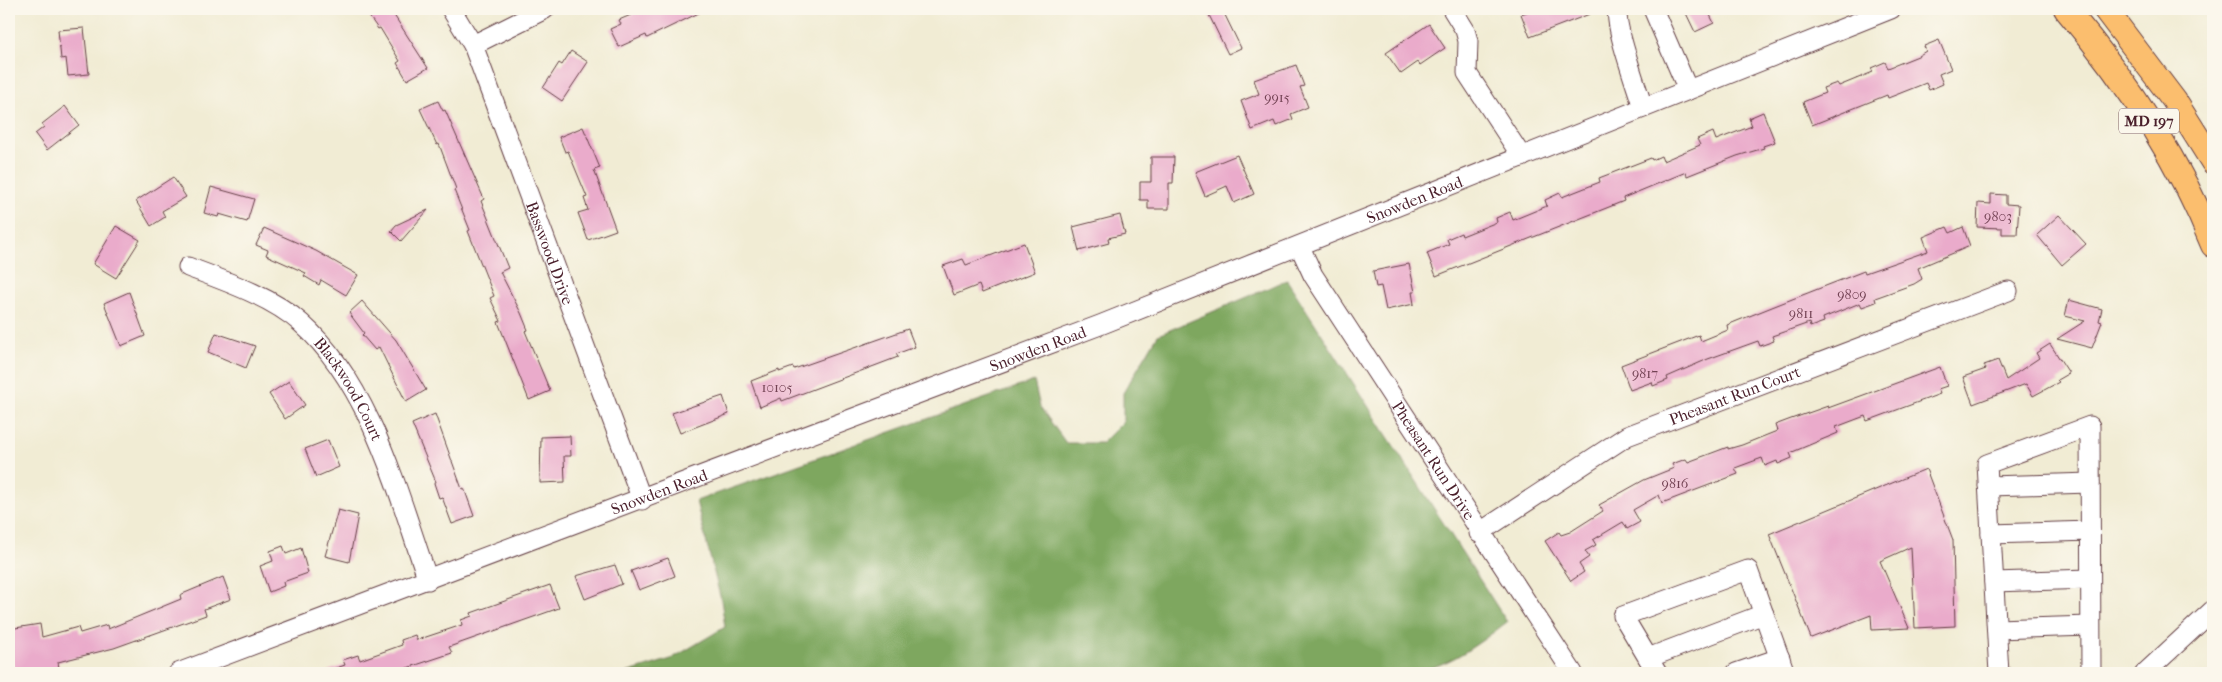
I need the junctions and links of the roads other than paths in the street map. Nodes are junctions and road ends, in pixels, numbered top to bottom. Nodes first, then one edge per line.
1 (451, 9) edge
2 (545, 9) edge
3 (1452, 9) edge
4 (1618, 9) edge
5 (1653, 9) edge
6 (1891, 9) edge
7 (2066, 9) edge
8 (2105, 9) edge
9 (473, 45) junction
10 (1688, 90) junction
11 (1643, 108) junction
12 (1522, 156) junction
13 (2213, 162) edge
14 (2213, 245) edge
15 (1300, 247) junction
16 (188, 267) dead end
17 (2008, 291) dead end
18 (2090, 483) junction
19 (1988, 486) junction
20 (642, 500) junction
21 (2090, 531) junction
22 (1479, 533) junction
23 (1991, 534) junction
24 (2090, 579) junction
25 (428, 580) junction
26 (1994, 582) junction
27 (2213, 610) edge
28 (1764, 614) junction
29 (2090, 626) junction
30 (2195, 627) junction
31 (1997, 629) junction
32 (2213, 633) edge
33 (1653, 666) edge
34 (1782, 666) edge
35 (178, 673) edge
36 (1573, 673) edge
37 (1736, 673) edge
38 (1999, 673) edge
39 (2090, 673) edge
40 (2145, 673) edge

1 - 9 street, Basswood Drive
2 - 9 street
3 - 12 street
4 - 11 street
5 - 10 street
6 - 10 street, Snowden Road
7 - 14 main road, MD 197
8 - 13 main road, MD 197
9 - 20 street, Basswood Drive
10 - 11 street, Snowden Road
11 - 12 street, Snowden Road
12 - 15 street, Snowden Road
15 - 20 street, Snowden Road
15 - 22 street, Pheasant Run Drive
16 - 25 street, Blackwood Court
17 - 22 street, Pheasant Run Court
18 - 19 street
18 - 19 street
18 - 21 street
19 - 23 street
20 - 25 street, Snowden Road
21 - 23 street
21 - 24 street
22 - 36 street, Pheasant Run Drive
23 - 26 street
24 - 26 street
24 - 29 street
25 - 35 street, Snowden Road
26 - 31 street
27 - 30 street
28 - 33 street
28 - 33 street
28 - 34 street
29 - 31 street
29 - 39 street
30 - 32 street
30 - 40 street
31 - 38 street
34 - 37 street

